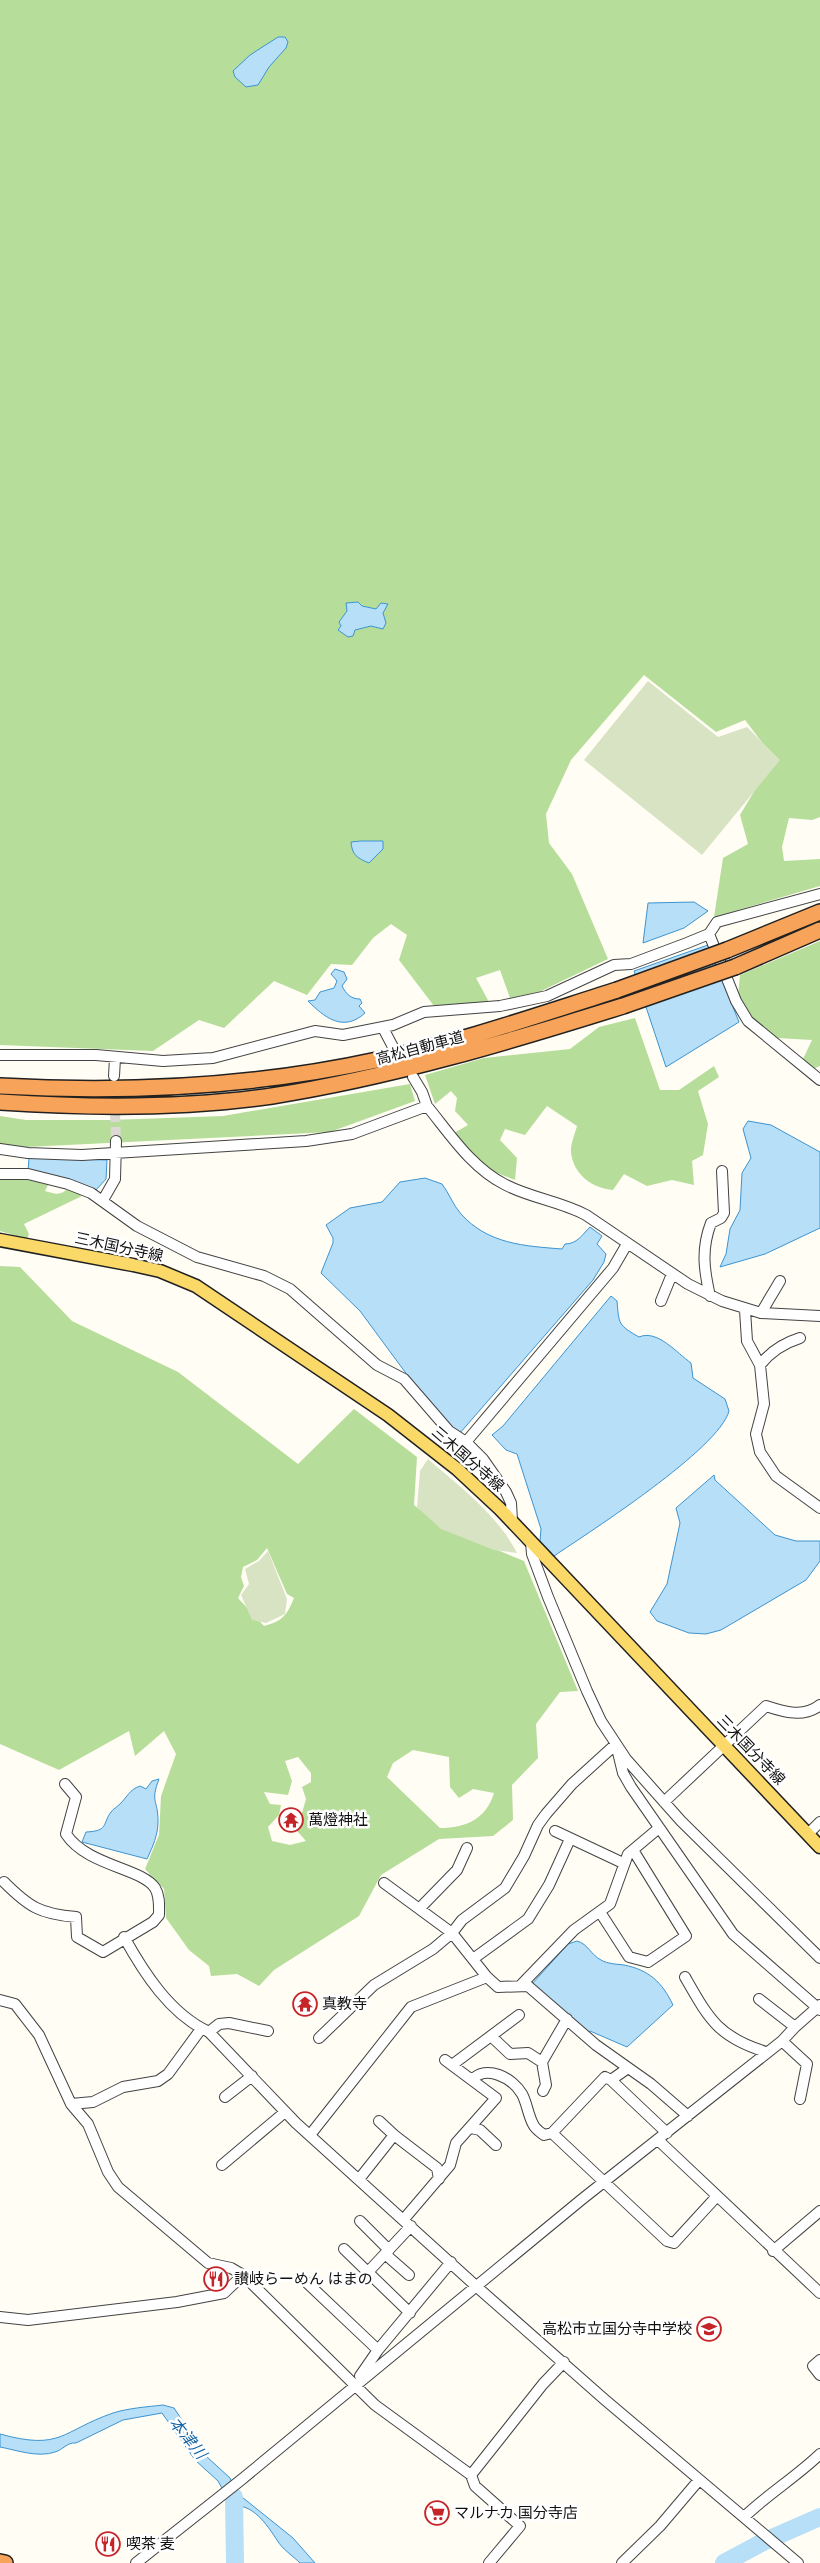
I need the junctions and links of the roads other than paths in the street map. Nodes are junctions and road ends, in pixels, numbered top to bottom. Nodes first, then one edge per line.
1 (820, 894) edge
2 (820, 912) edge
3 (820, 930) edge
4 (709, 934) junction
5 (383, 1028) junction
6 (394, 1046) dead end
7 (0, 1055) edge
8 (115, 1058) junction
9 (114, 1076) tunnel mouth
10 (412, 1078) dead end
11 (820, 1080) edge
12 (0, 1086) edge
13 (0, 1102) edge
14 (427, 1106) junction
15 (116, 1141) tunnel mouth
16 (0, 1149) edge
17 (117, 1153) junction
18 (722, 1171) dead end
19 (0, 1174) edge
20 (103, 1200) junction
21 (0, 1240) edge
22 (628, 1244) junction
23 (672, 1274) junction
24 (780, 1281) dead end
25 (710, 1296) junction
26 (661, 1301) dead end
27 (745, 1310) junction
28 (762, 1314) junction
29 (820, 1316) edge
30 (800, 1338) dead end
31 (760, 1365) junction
32 (466, 1442) junction
33 (820, 1508) edge
34 (512, 1521) junction
35 (531, 1542) junction
36 (816, 1708) edge
37 (820, 1718) edge
38 (616, 1744) junction
39 (724, 1745) junction
40 (65, 1784) dead end
41 (664, 1802) junction
42 (820, 1822) edge
43 (659, 1828) junction
44 (555, 1831) dead end
45 (808, 1834) junction
46 (570, 1838) junction
47 (820, 1847) edge
48 (468, 1848) dead end
49 (633, 1850) junction
50 (623, 1863) junction
51 (4, 1882) dead end
52 (384, 1883) dead end
53 (420, 1908) junction
54 (600, 1912) junction
55 (452, 1933) junction
56 (124, 1937) junction
57 (820, 1958) edge
58 (473, 1959) junction
59 (487, 1977) junction
60 (685, 1977) dead end
61 (521, 1985) junction
62 (759, 1999) dead end
63 (0, 2000) edge
64 (819, 2008) edge
65 (519, 2016) dead end
66 (567, 2019) junction
67 (795, 2026) junction
68 (205, 2031) junction
69 (268, 2031) dead end
70 (492, 2037) junction
71 (320, 2038) dead end
72 (782, 2041) junction
73 (766, 2052) junction
74 (542, 2062) junction
75 (628, 2068) junction
76 (252, 2076) junction
77 (472, 2080) junction
78 (611, 2080) junction
79 (543, 2091) dead end
80 (225, 2098) dead end
81 (800, 2099) dead end
82 (71, 2104) junction
83 (285, 2112) junction
84 (688, 2116) junction
85 (379, 2121) dead end
86 (471, 2128) junction
87 (552, 2133) junction
88 (667, 2133) junction
89 (310, 2135) junction
90 (394, 2135) junction
91 (658, 2140) junction
92 (496, 2145) dead end
93 (222, 2165) dead end
94 (360, 2178) junction
95 (439, 2179) junction
96 (606, 2182) junction
97 (717, 2196) junction
98 (820, 2210) edge
99 (360, 2221) dead end
100 (408, 2222) junction
101 (344, 2249) dead end
102 (773, 2250) junction
103 (387, 2252) junction
104 (451, 2262) junction
105 (368, 2272) junction
106 (243, 2275) junction
107 (409, 2275) dead end
108 (302, 2279) dead end
109 (477, 2286) junction
110 (820, 2292) edge
111 (410, 2313) junction
112 (0, 2317) edge
113 (378, 2350) junction
114 (820, 2360) edge
115 (564, 2362) junction
116 (820, 2375) edge
117 (354, 2385) junction
118 (820, 2454) edge
119 (471, 2474) junction
120 (699, 2480) junction
121 (744, 2517) junction
122 (0, 2562) edge
123 (5, 2563) edge
124 (136, 2563) edge
125 (488, 2563) edge
126 (622, 2563) edge
127 (798, 2563) edge

1 - 4 street
2 - 12 highway, 高松自動車道, bridge
3 - 13 highway, 高松自動車道, bridge
4 - 5 street
4 - 11 street
5 - 6 street
5 - 8 street
7 - 8 street
8 - 9 street
10 - 14 street
14 - 17 street
14 - 22 street
15 - 17 street
16 - 17 street
17 - 20 street
18 - 25 street
19 - 20 street
20 - 32 street
21 - 34 main road, 三木国分寺線
22 - 23 street
22 - 32 street
23 - 25 street
23 - 26 street
24 - 28 street
25 - 27 street
27 - 28 street
27 - 31 street
28 - 29 street
30 - 31 street
31 - 33 street
32 - 34 street
34 - 35 main road, 三木国分寺線
35 - 38 street
35 - 39 main road, 三木国分寺線
36 - 37 street
36 - 39 street
38 - 41 street
38 - 43 street
38 - 55 street
39 - 41 street
39 - 45 main road, 三木国分寺線
40 - 56 street
41 - 57 street
42 - 45 street
43 - 49 street
43 - 64 street
44 - 46 street
45 - 47 main road, 三木国分寺線
46 - 50 street
46 - 58 street
48 - 53 street
49 - 50 street
49 - 54 street
50 - 54 street
51 - 56 street
52 - 53 street
53 - 55 street
54 - 61 street
55 - 58 street
55 - 71 street
56 - 68 street
58 - 59 street
59 - 61 street
59 - 89 street
60 - 73 street
61 - 66 street
62 - 67 street
63 - 82 street
64 - 67 street
65 - 70 street
66 - 74 street
66 - 75 street
67 - 72 street
68 - 69 street
68 - 76 street
68 - 82 street
70 - 74 street
70 - 77 street
72 - 73 street
72 - 81 street
73 - 84 street
74 - 79 street
75 - 78 street
75 - 84 street
76 - 80 street
76 - 83 street
77 - 86 street
77 - 87 street
78 - 87 street
78 - 88 street
82 - 106 street
83 - 89 street
83 - 93 street
84 - 88 street
85 - 90 street
86 - 92 street
86 - 95 street
87 - 96 street
88 - 91 street
89 - 94 street
90 - 94 street
90 - 95 street
91 - 96 street
91 - 97 street
94 - 100 street
95 - 100 street
96 - 97 street
96 - 109 street
97 - 102 street
98 - 102 street
99 - 103 street
100 - 103 street
100 - 104 street
101 - 105 street
102 - 110 street
103 - 105 street
103 - 107 street
104 - 109 street
104 - 111 street
105 - 111 street
106 - 112 street
106 - 117 street
108 - 113 street
109 - 115 street
109 - 117 street
111 - 113 street
113 - 117 street
114 - 116 street
115 - 119 street
115 - 120 street
117 - 119 street
117 - 124 street
118 - 121 street
119 - 125 street
120 - 121 street
120 - 126 street
121 - 127 street
122 - 123 highway

